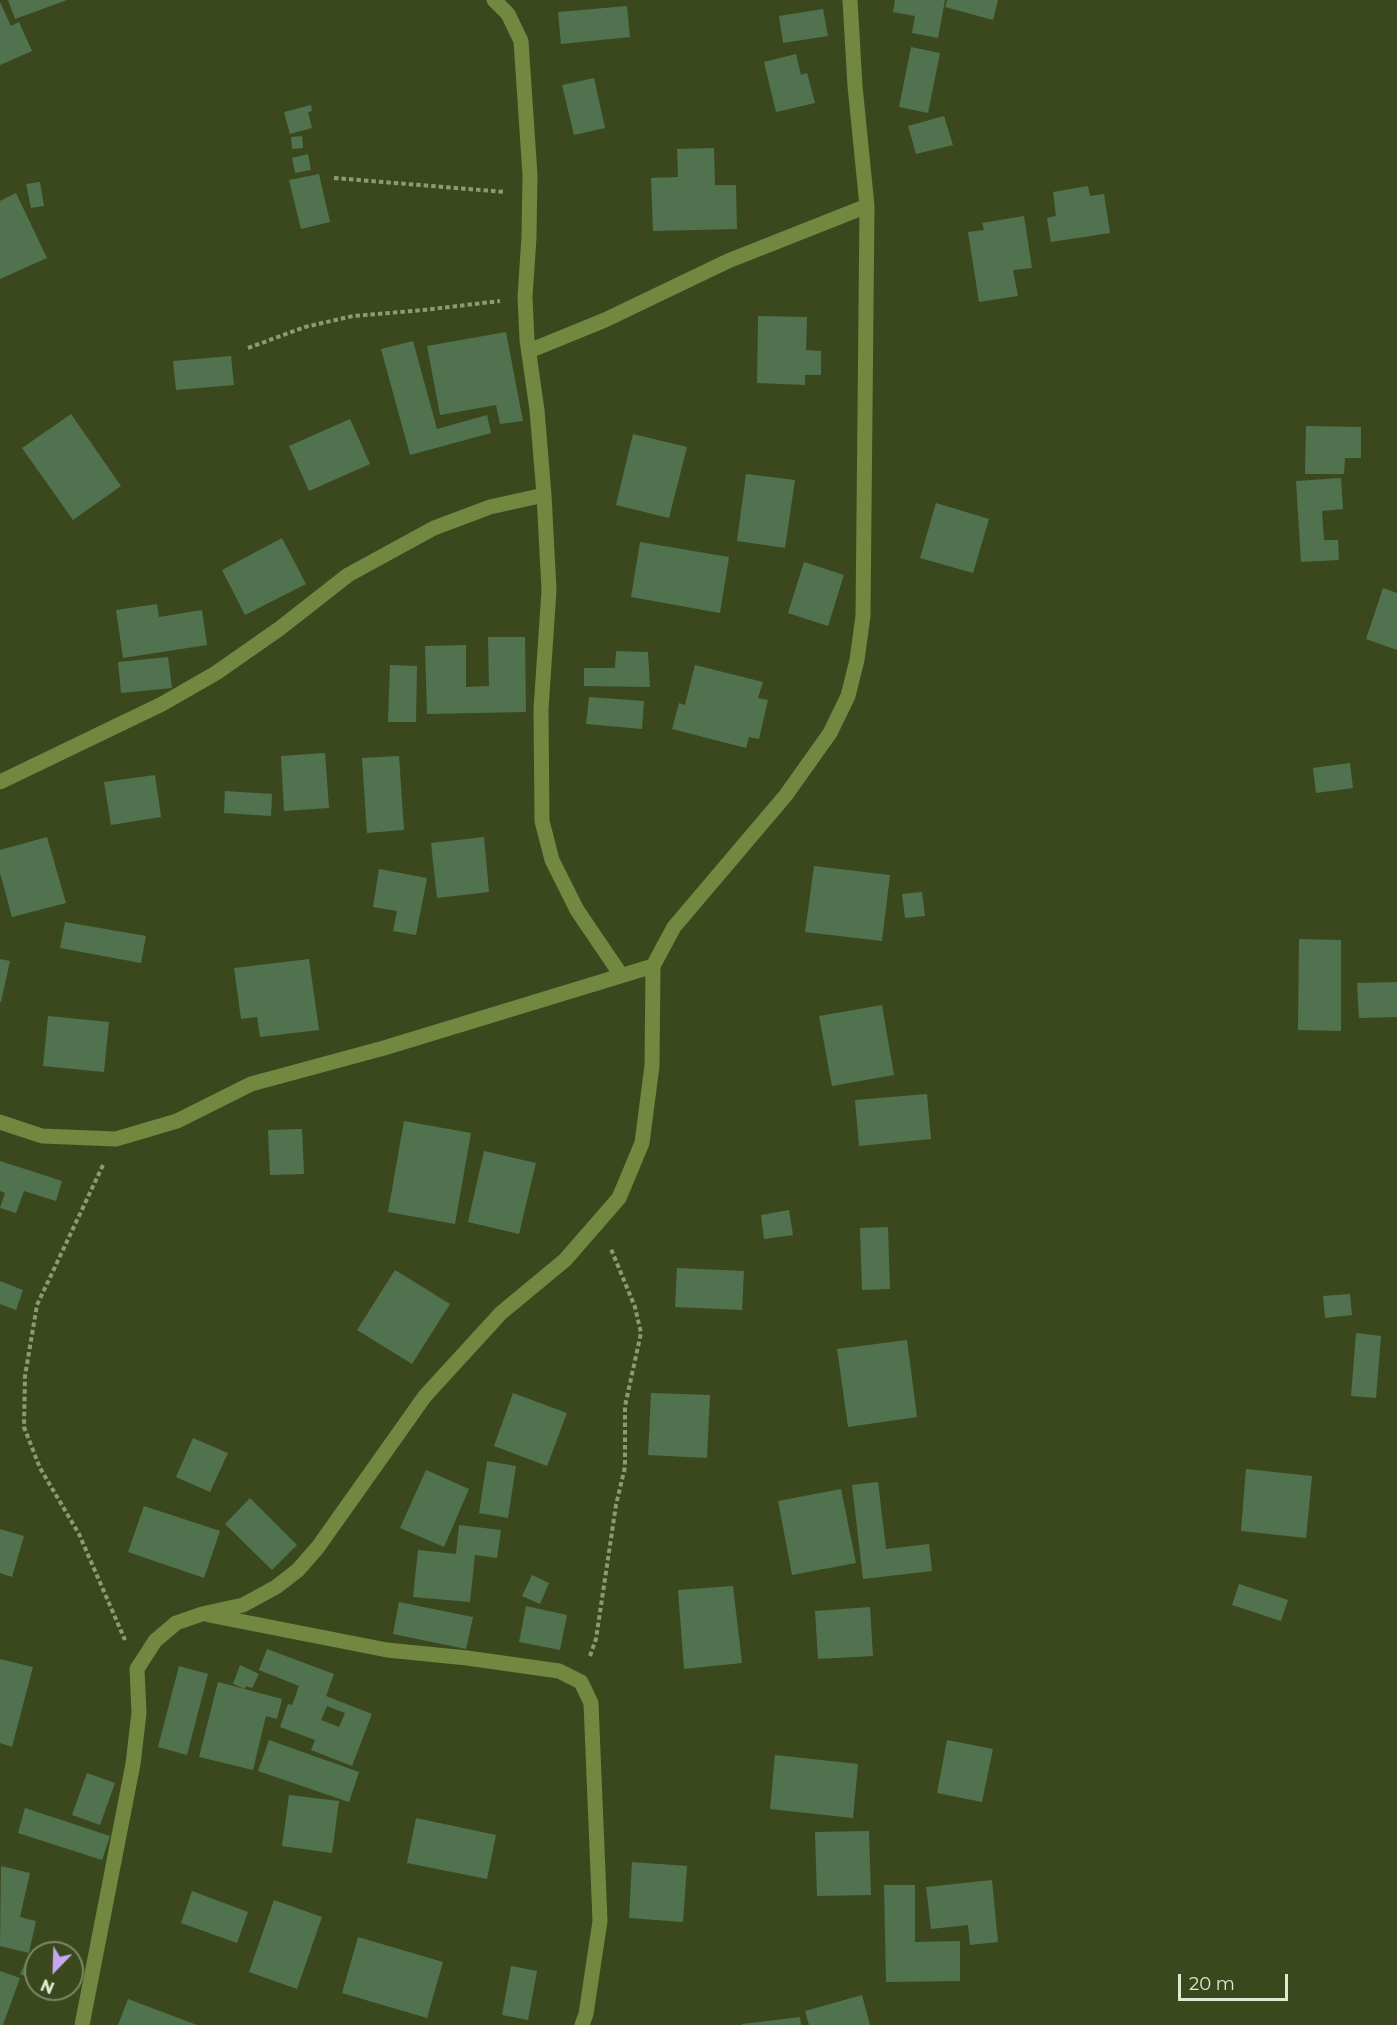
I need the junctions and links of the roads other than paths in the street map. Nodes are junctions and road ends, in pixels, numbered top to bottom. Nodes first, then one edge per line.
1 (494, 0) edge
2 (850, 0) edge
3 (867, 206) junction
4 (528, 351) junction
5 (544, 495) junction
6 (0, 782) edge
7 (653, 966) junction
8 (621, 975) junction
9 (0, 1122) edge
10 (202, 1614) junction
11 (82, 2025) edge
12 (582, 2025) edge

1 - 4 street
2 - 3 street
3 - 4 street
3 - 7 street
4 - 5 street
5 - 6 street
5 - 8 street
7 - 8 street
7 - 10 street
8 - 9 street
10 - 11 street
10 - 12 street

